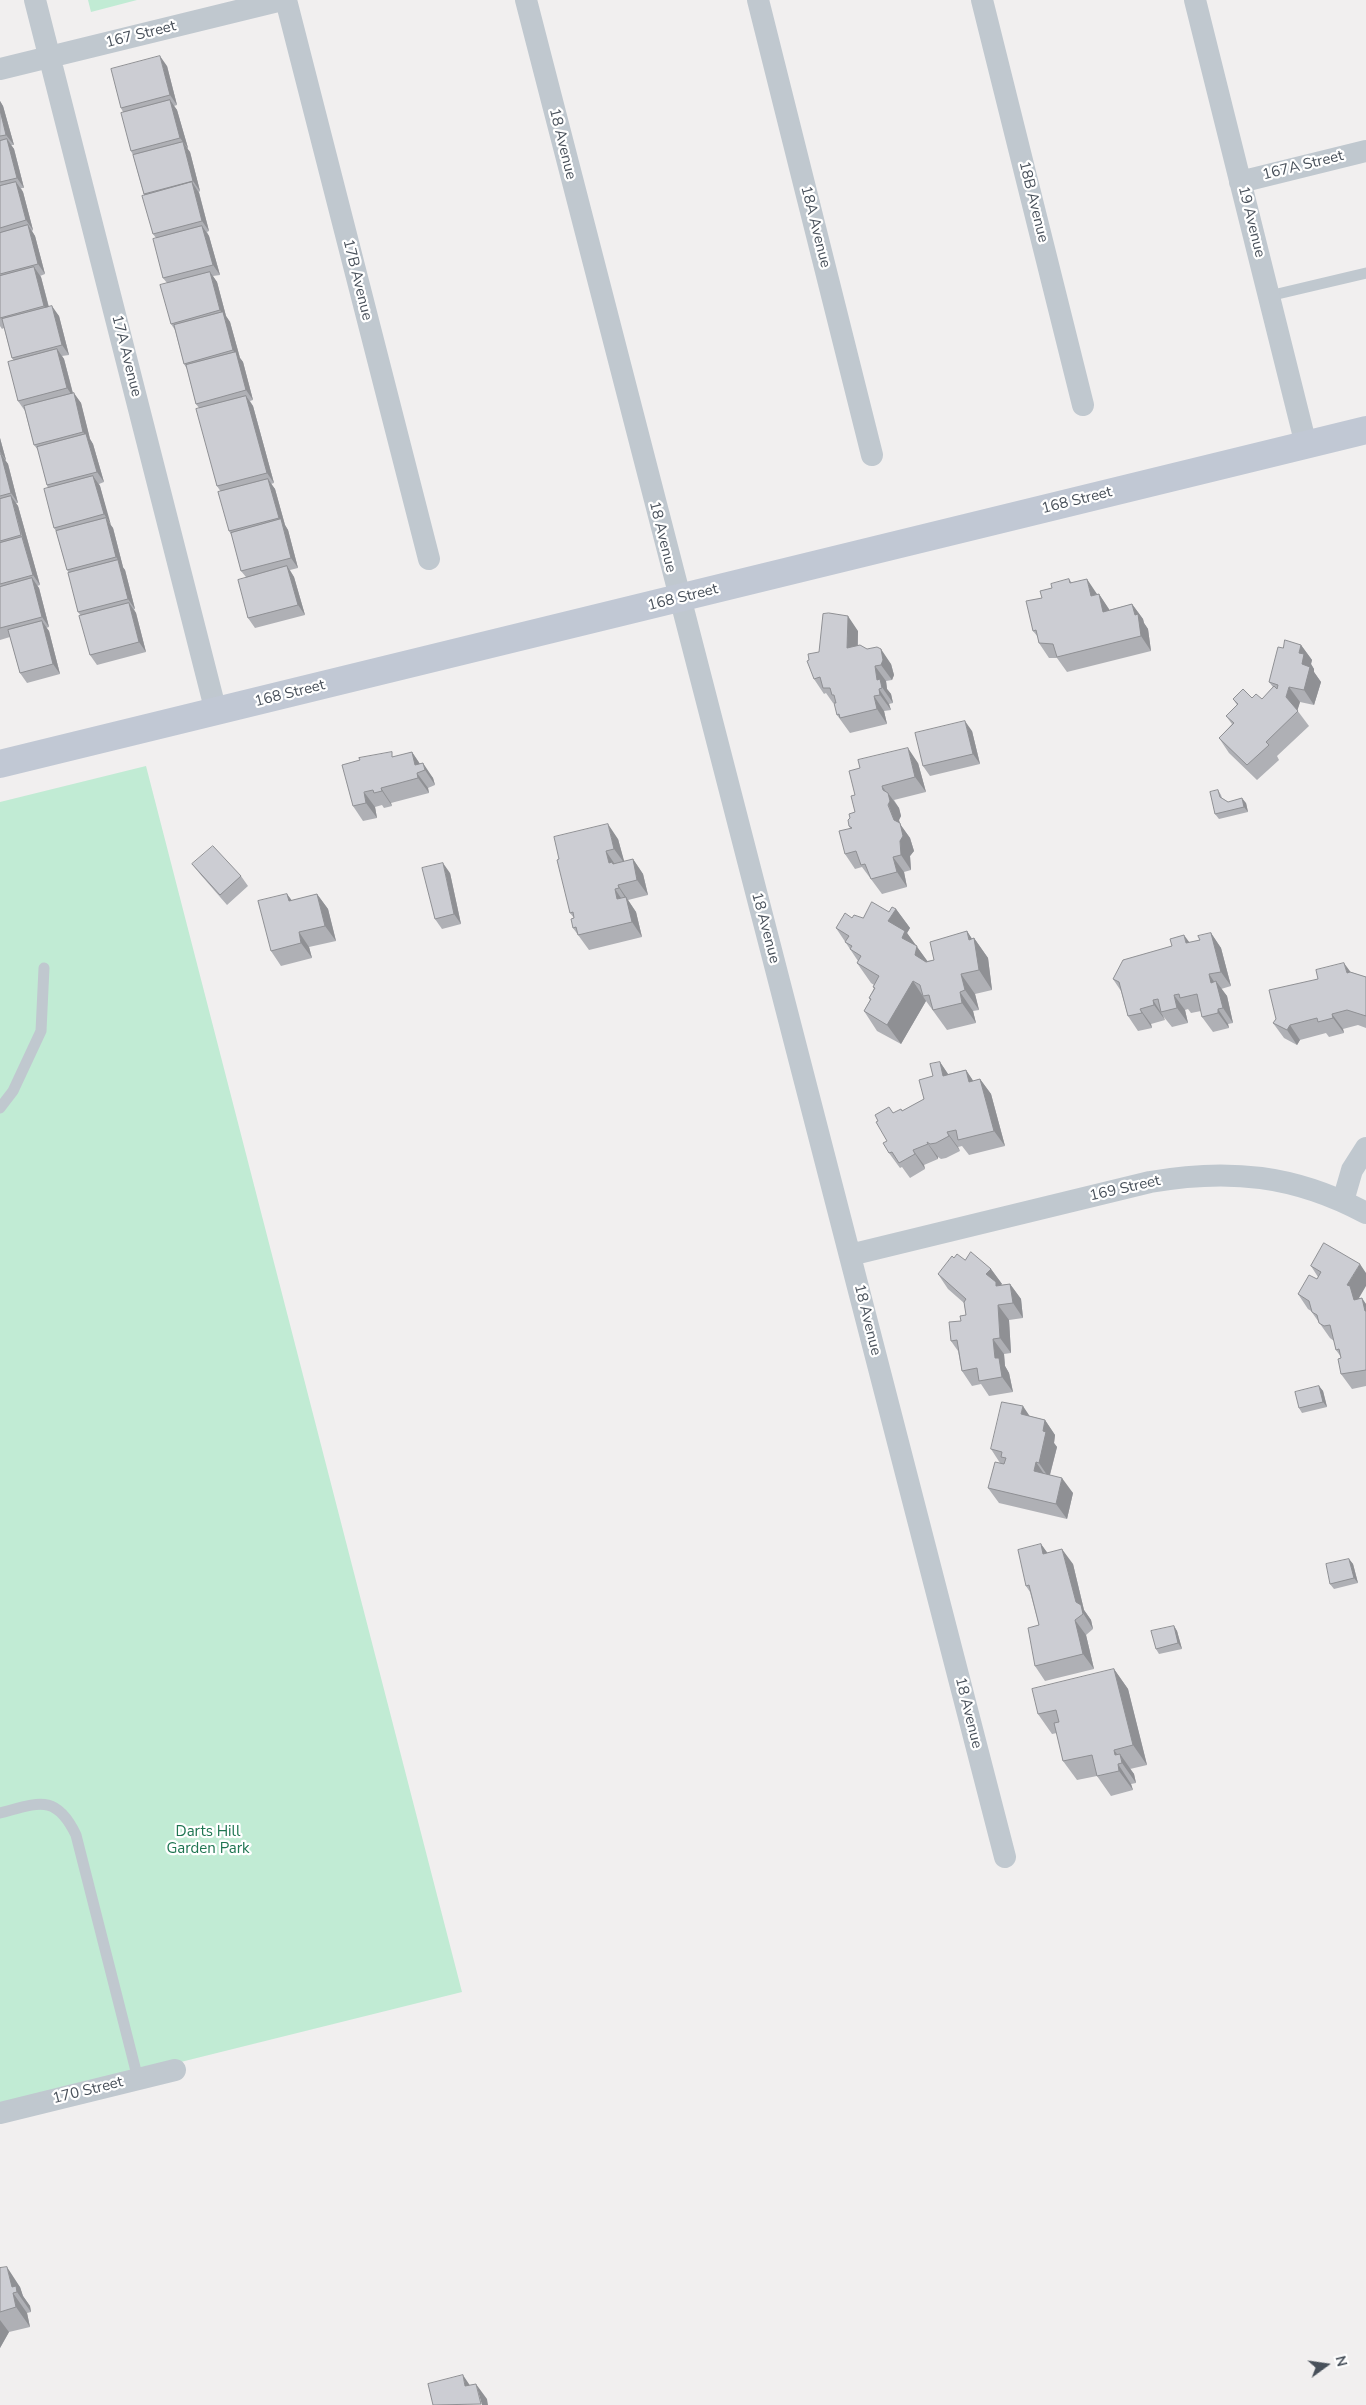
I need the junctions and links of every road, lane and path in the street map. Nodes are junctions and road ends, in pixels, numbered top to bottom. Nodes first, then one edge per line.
1 (35, 0) edge
2 (282, 0) edge
3 (286, 0) edge
4 (526, 0) edge
5 (758, 0) edge
6 (982, 0) edge
7 (1195, 0) edge
8 (50, 57) junction
9 (0, 69) edge
10 (1366, 151) edge
11 (1240, 182) junction
12 (1366, 272) edge
13 (1269, 296) junction
14 (1083, 404) dead end
15 (1366, 430) edge
16 (1306, 445) junction
17 (872, 455) dead end
18 (428, 559) dead end
19 (678, 599) junction
20 (216, 712) junction
21 (0, 764) edge
22 (44, 968) dead end
23 (0, 1108) edge
24 (1366, 1148) edge
25 (1343, 1201) junction
26 (1366, 1214) edge
27 (850, 1255) junction
28 (0, 1813) edge
29 (1005, 1857) dead end
30 (175, 2070) dead end
31 (138, 2079) junction
32 (0, 2113) edge

1 - 8 street, 17A Avenue
2 - 8 street, 167 Street
3 - 18 street, 17B Avenue
4 - 19 street, 18 Avenue
5 - 17 street, 18A Avenue
6 - 14 street, 18B Avenue
7 - 11 street, 19 Avenue
8 - 9 street, 167 Street
8 - 20 street, 17A Avenue
10 - 11 street, 167A Street
11 - 13 street, 19 Avenue
12 - 13 lane
13 - 16 street, 19 Avenue
15 - 16 main road, 168 Street
16 - 19 main road, 168 Street
19 - 20 main road, 168 Street
19 - 27 street, 18 Avenue
20 - 21 main road, 168 Street
22 - 23 lane
24 - 25 street
25 - 26 street
25 - 27 street, 169 Street
27 - 29 street, 18 Avenue
28 - 31 lane
30 - 31 street, 170 Street
31 - 32 street, 170 Street

